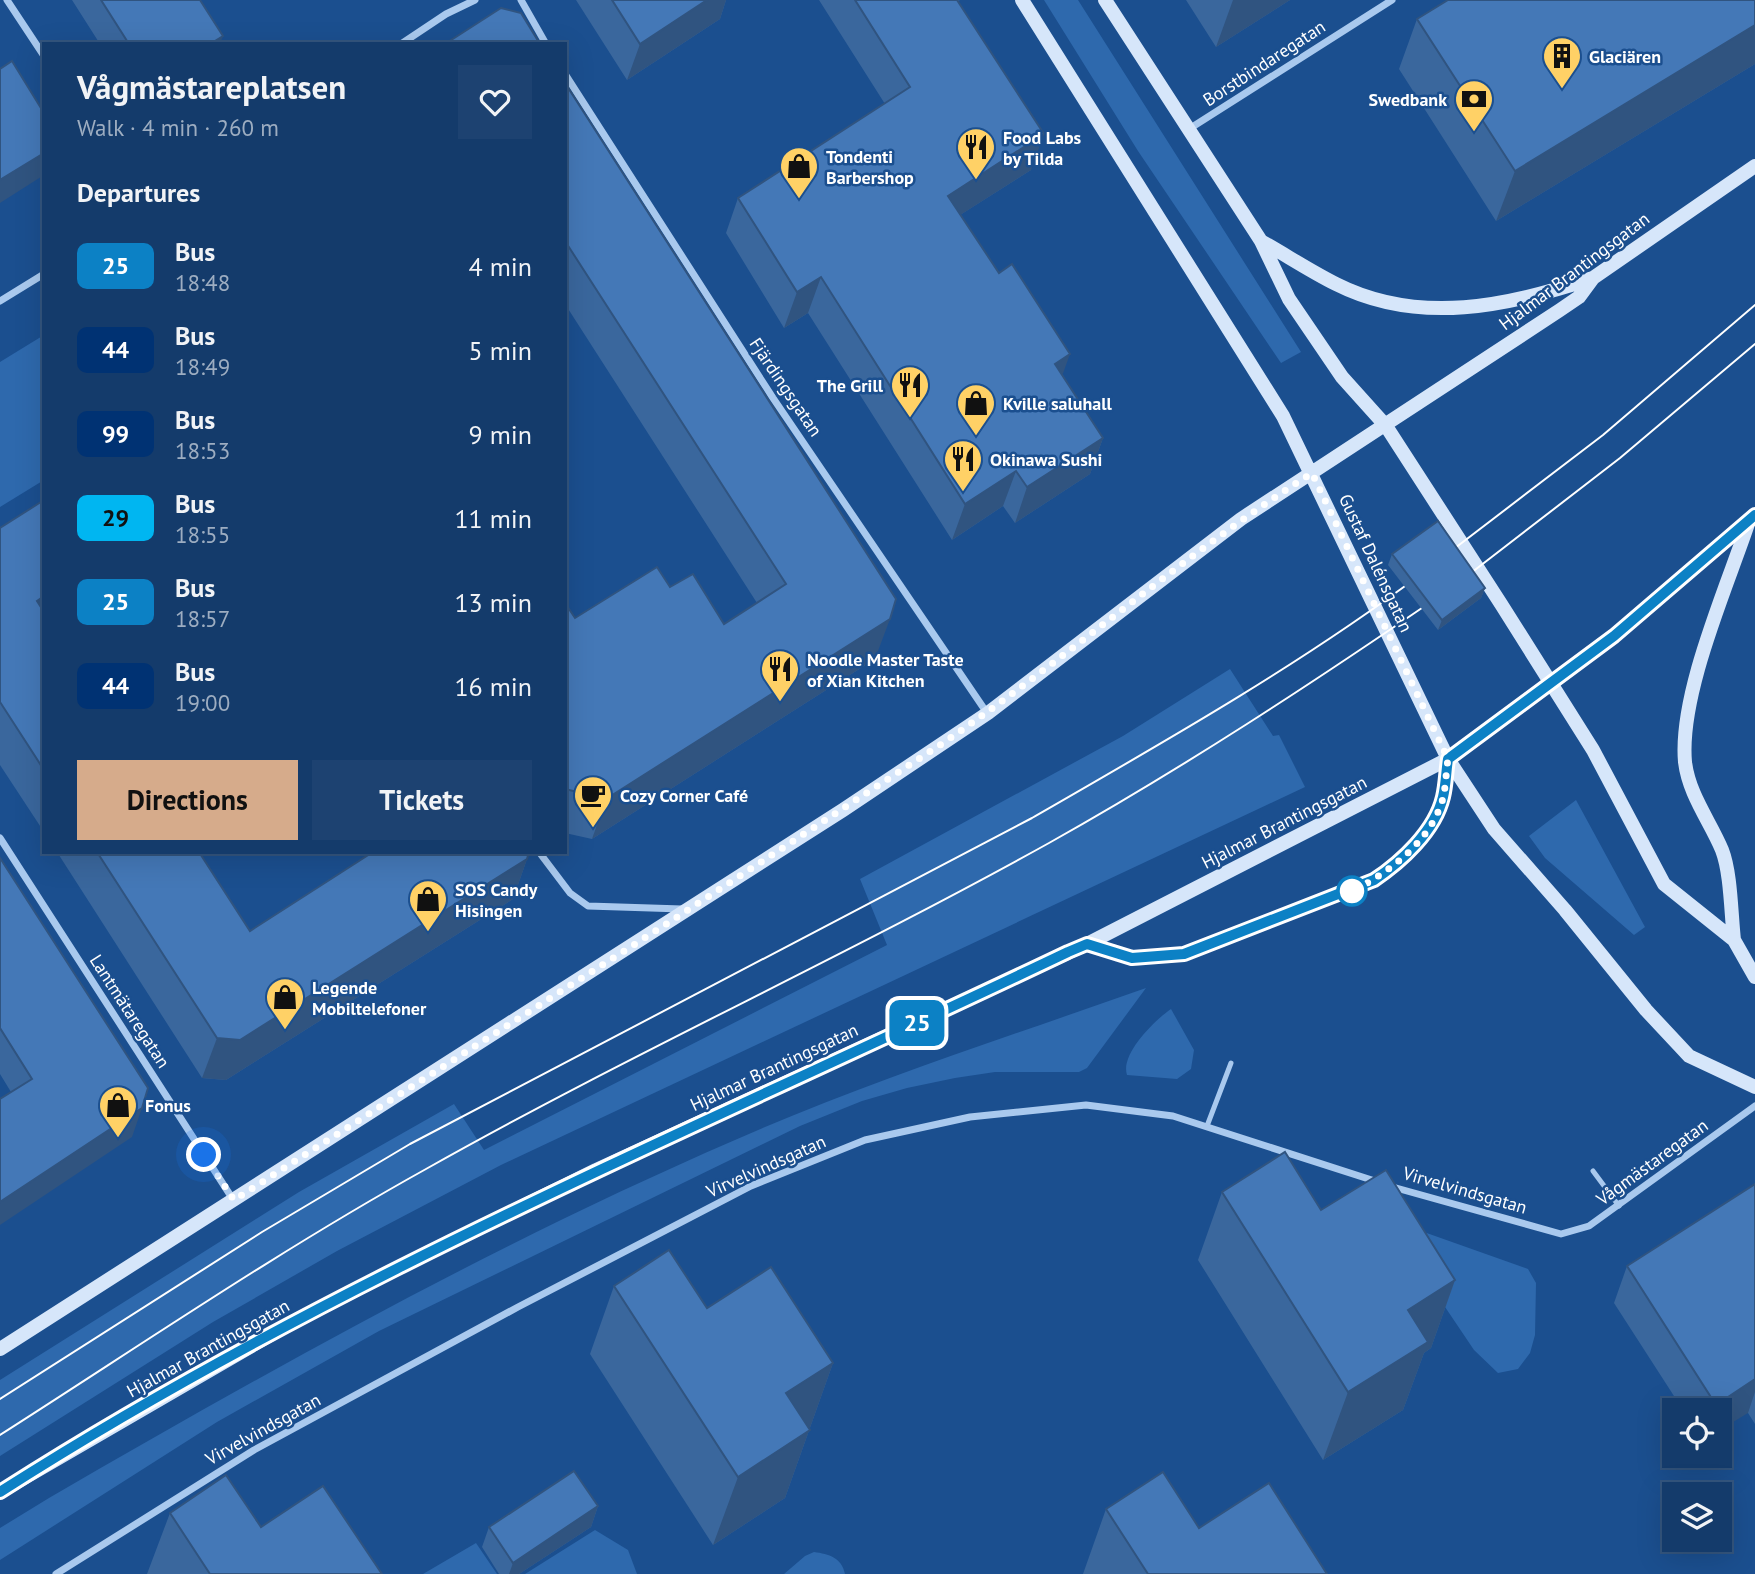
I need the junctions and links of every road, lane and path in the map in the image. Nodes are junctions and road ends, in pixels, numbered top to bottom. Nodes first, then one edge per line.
1 (7, 0) edge
2 (475, 0) edge
3 (521, 0) edge
4 (1022, 0) edge
5 (1105, 0) edge
6 (1392, 0) edge
7 (404, 42) edge
8 (545, 42) edge
9 (42, 53) edge
10 (567, 77) edge
11 (1189, 129) junction
12 (1755, 166) edge
13 (1261, 241) junction
14 (42, 275) edge
15 (1593, 278) junction
16 (0, 301) edge
17 (1386, 426) junction
18 (1312, 473) junction
19 (1752, 517) edge
20 (1550, 685) junction
21 (988, 713) junction
22 (1448, 759) junction
23 (0, 838) edge
24 (541, 854) edge
25 (691, 909) junction
26 (1734, 940) junction
27 (1087, 944) junction
28 (1755, 977) edge
29 (1231, 1063) dead end
30 (1755, 1087) edge
31 (1755, 1106) edge
32 (1207, 1126) junction
33 (1593, 1171) dead end
34 (234, 1200) junction
35 (1619, 1206) junction
36 (1561, 1234) joint
37 (0, 1349) edge
38 (0, 1492) edge
39 (56, 1574) edge

1 - 9 street
2 - 7 street
3 - 8 street
4 - 18 main road, Gustaf Dalénsgatan
5 - 11 main road
6 - 11 street, Borstbindaregatan
10 - 21 street, Fjärdingsgatan
11 - 13 main road
12 - 15 main road, Hjalmar Brantingsgatan
13 - 15 main road
13 - 17 main road
14 - 16 street
15 - 17 main road, Hjalmar Brantingsgatan
17 - 18 main road, Hjalmar Brantingsgatan
17 - 20 main road
18 - 21 main road, Hjalmar Brantingsgatan
18 - 22 main road, Gustaf Dalénsgatan
19 - 20 main road, Hjalmar Brantingsgatan
19 - 26 main road
20 - 22 main road, Hjalmar Brantingsgatan
20 - 26 main road
21 - 25 main road, Hjalmar Brantingsgatan
22 - 27 main road, Hjalmar Brantingsgatan
22 - 27 lane
22 - 30 main road, Gustaf Dalénsgatan
23 - 34 street, Lantmätaregatan
24 - 25 street
25 - 34 main road, Hjalmar Brantingsgatan
26 - 28 main road
27 - 38 main road, Hjalmar Brantingsgatan
29 - 32 lane
31 - 35 street, Vågmästaregatan
32 - 36 street, Virvelvindsgatan
32 - 39 street, Virvelvindsgatan
33 - 35 lane
34 - 37 main road, Hjalmar Brantingsgatan
35 - 36 street, Vågmästaregatan

